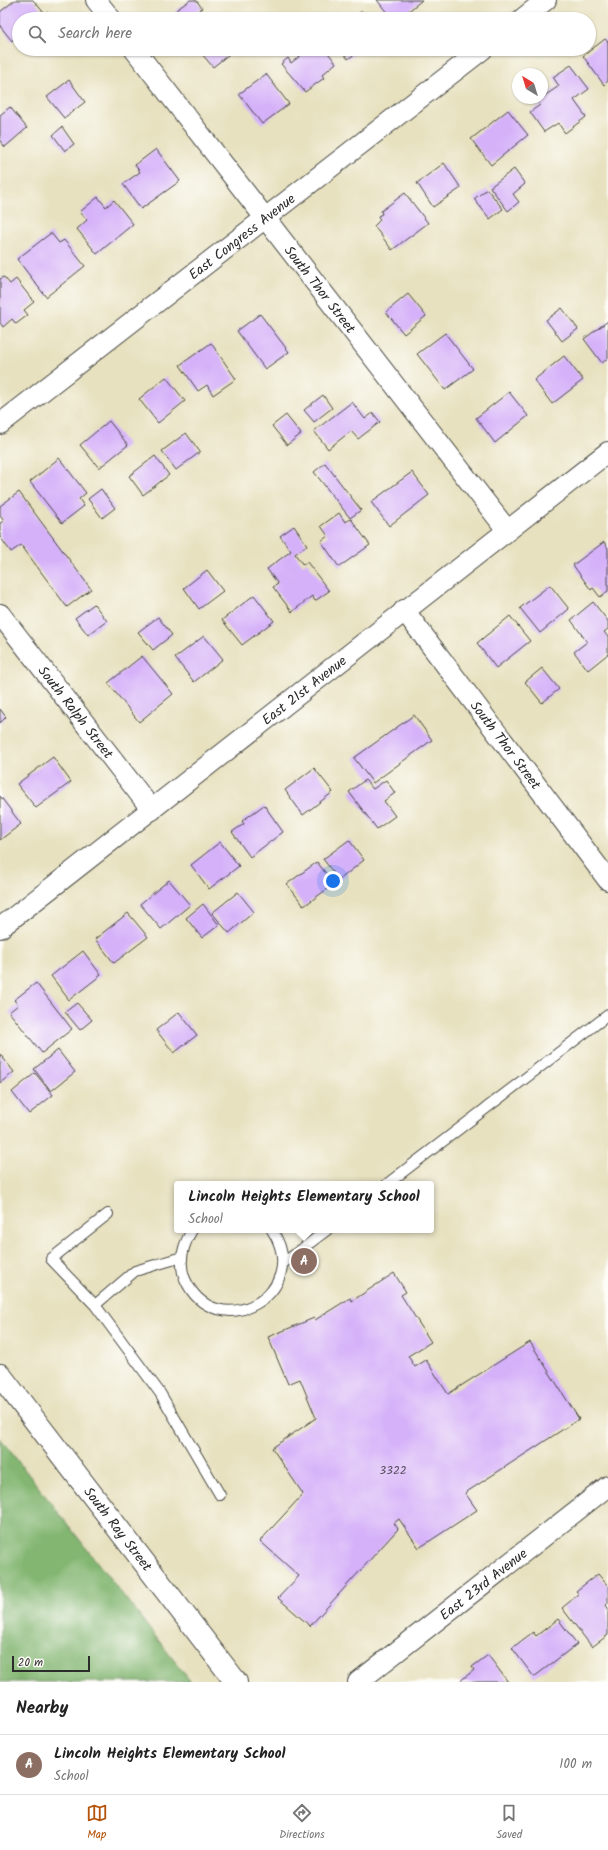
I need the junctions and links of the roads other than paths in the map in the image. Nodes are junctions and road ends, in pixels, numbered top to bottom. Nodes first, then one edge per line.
1 (96, 0) edge
2 (546, 0) edge
3 (105, 12) edge
4 (531, 12) edge
5 (139, 56) edge
6 (474, 56) edge
7 (266, 218) junction
8 (0, 424) edge
9 (608, 452) edge
10 (507, 530) junction
11 (404, 610) junction
12 (0, 614) edge
13 (152, 810) junction
14 (608, 880) edge
15 (0, 928) edge
16 (608, 1015) edge
17 (391, 1181) edge
18 (108, 1214) dead end
19 (190, 1233) edge
20 (273, 1233) edge
21 (323, 1233) edge
22 (182, 1257) junction
23 (282, 1264) junction
24 (95, 1305) junction
25 (0, 1376) edge
26 (608, 1486) edge
27 (220, 1495) dead end
28 (236, 1682) edge
29 (358, 1682) edge

1 - 3 street
2 - 4 street
5 - 7 street, South Thor Street
6 - 7 street, East Congress Avenue
7 - 8 street, East Congress Avenue
7 - 10 street, South Thor Street
9 - 10 street, East 21st Avenue
10 - 11 street, East 21st Avenue
11 - 13 street, East 21st Avenue
11 - 14 street, South Thor Street
12 - 13 street, South Ralph Street
13 - 15 street, East 21st Avenue
16 - 17 lane
18 - 24 lane
19 - 22 lane
20 - 23 lane
21 - 23 lane
22 - 23 lane
22 - 24 lane
24 - 27 lane
25 - 28 main road, South Ray Street
26 - 29 street, East 23rd Avenue

